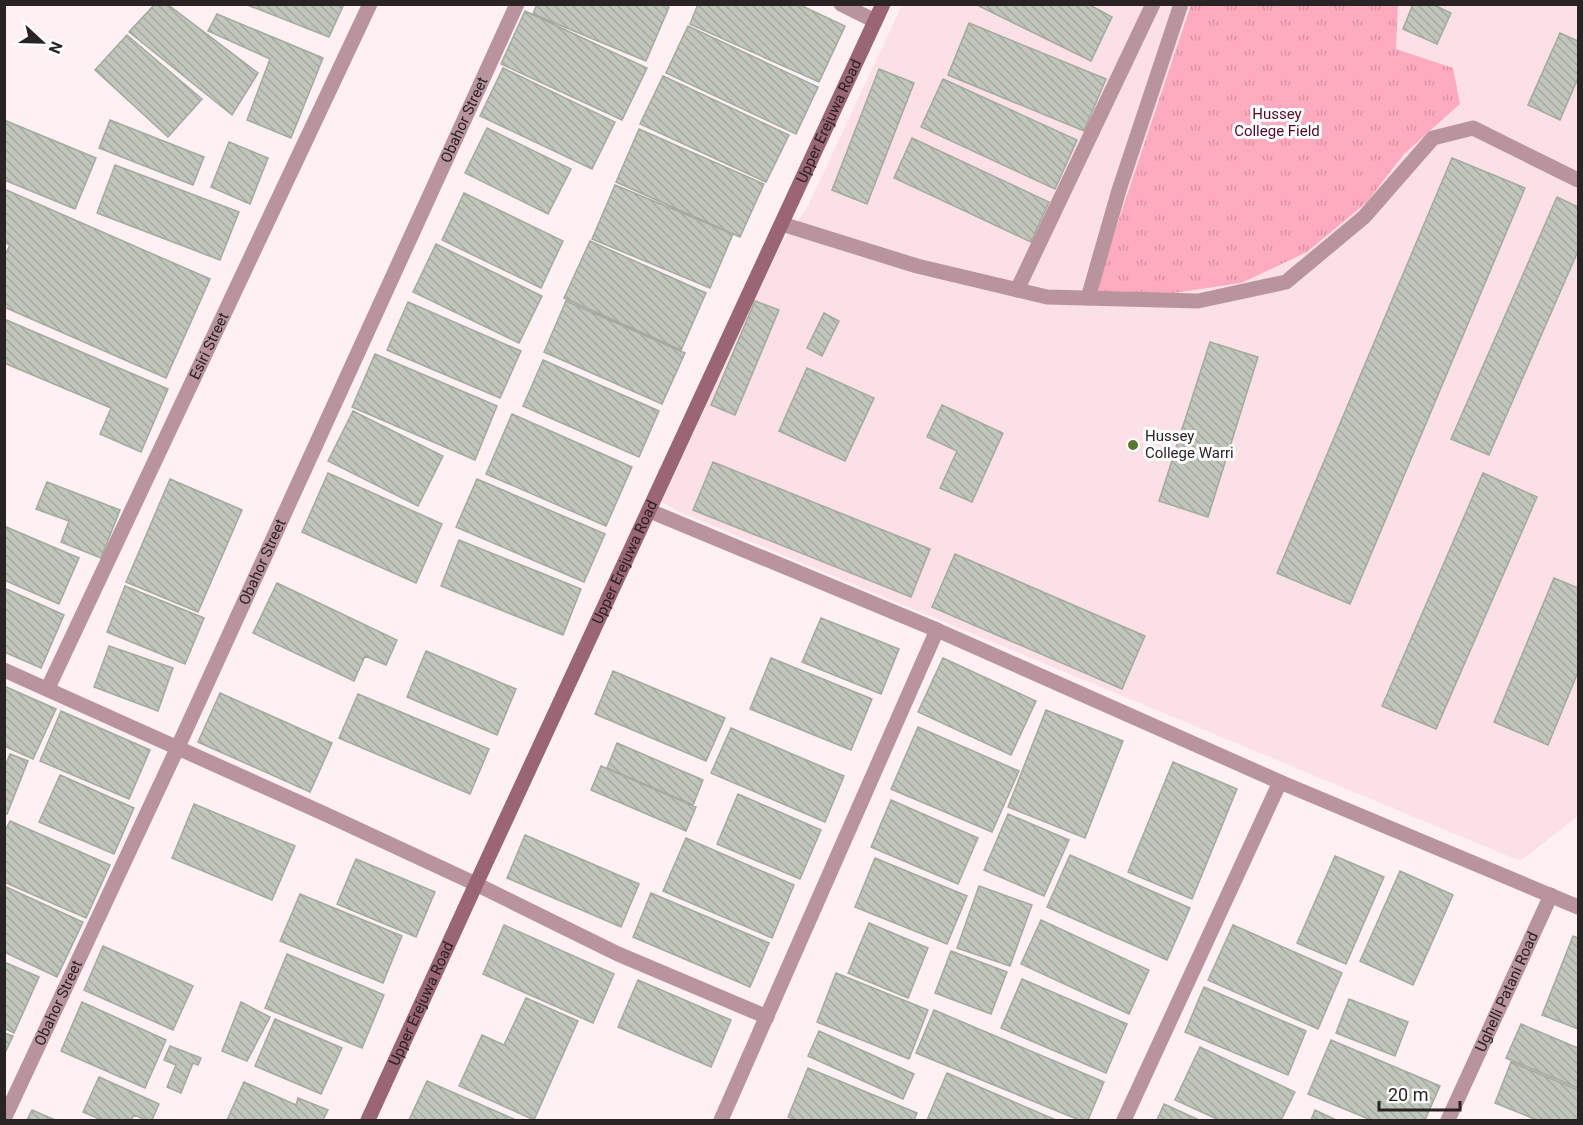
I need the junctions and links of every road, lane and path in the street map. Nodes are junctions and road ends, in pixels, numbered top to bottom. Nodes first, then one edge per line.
1 (370, 4) edge
2 (517, 4) edge
3 (841, 4) edge
4 (883, 4) edge
5 (1153, 4) edge
6 (1181, 4) edge
7 (875, 21) junction
8 (1578, 180) edge
9 (782, 224) junction
10 (1017, 290) junction
11 (1088, 298) junction
12 (650, 511) junction
13 (937, 630) junction
14 (4, 670) edge
15 (48, 688) junction
16 (177, 749) junction
17 (1280, 782) junction
18 (476, 884) junction
19 (1551, 895) junction
20 (1578, 907) edge
21 (767, 1017) junction
22 (4, 1119) edge
23 (368, 1120) edge
24 (721, 1120) edge
25 (1124, 1120) edge
26 (1448, 1120) edge

1 - 15 street, Esiri Street
2 - 16 street, Obahor Street
3 - 7 street
4 - 7 street, Upper Erejuwa Road
5 - 10 street
6 - 11 street
7 - 9 street, Upper Erejuwa Road
8 - 11 street
9 - 10 street
9 - 12 street, Upper Erejuwa Road
10 - 11 street
12 - 13 street
12 - 18 street, Upper Erejuwa Road
13 - 17 street
13 - 21 street
14 - 15 street
15 - 16 street
16 - 18 street
16 - 22 street, Obahor Street
17 - 19 street
17 - 25 street
18 - 21 street
18 - 23 street, Upper Erejuwa Road
19 - 20 street
19 - 26 street, Ughelli Patani Road
21 - 24 street

